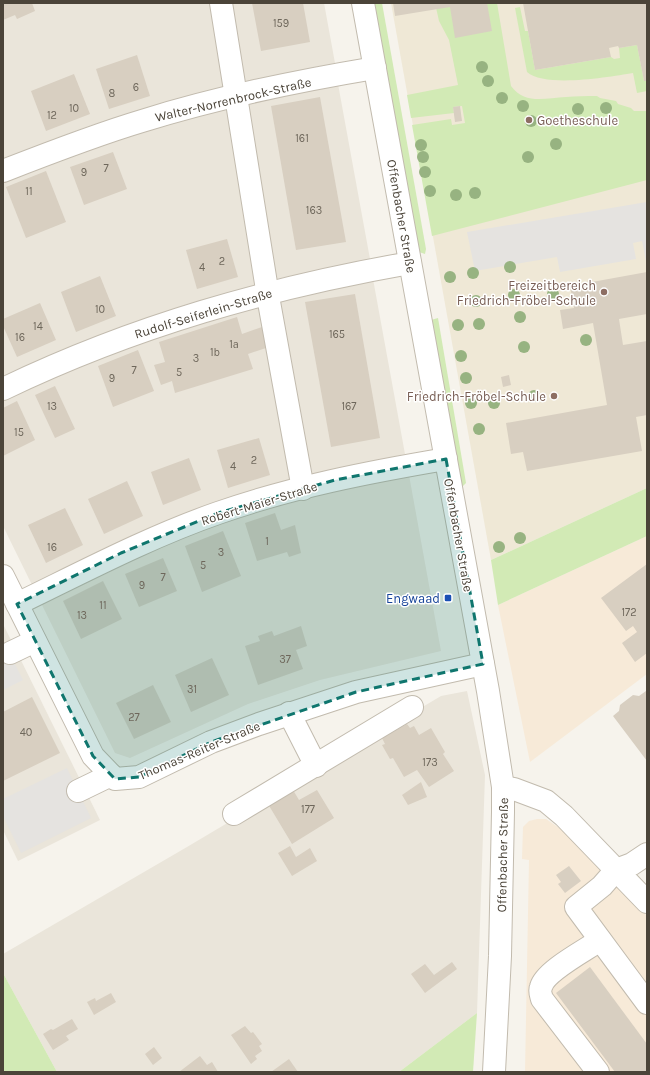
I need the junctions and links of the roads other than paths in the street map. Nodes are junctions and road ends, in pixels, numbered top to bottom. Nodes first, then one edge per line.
1 (221, 3) edge
2 (364, 3) edge
3 (375, 68) junction
4 (236, 96) junction
5 (3, 171) edge
6 (410, 263) junction
7 (268, 292) junction
8 (3, 389) edge
9 (446, 459) junction
10 (303, 489) junction
11 (3, 576) edge
12 (17, 604) junction
13 (35, 642) junction
14 (10, 654) dead end
15 (483, 664) junction
16 (412, 707) dead end
17 (289, 713) junction
18 (316, 766) junction
19 (111, 775) junction
20 (503, 786) junction
21 (78, 791) dead end
22 (234, 814) dead end
23 (647, 854) edge
24 (616, 870) junction
25 (647, 902) edge
26 (600, 940) junction
27 (647, 1003) edge
28 (494, 1072) edge
29 (598, 1072) edge

1 - 4 street
2 - 3 street, Offenbacher Straße
3 - 4 street, Walter-Norrenbrock-Straße
3 - 6 street, Offenbacher Straße
4 - 5 street, Walter-Norrenbrock-Straße
4 - 7 street
6 - 7 street, Rudolf-Seiferlein-Straße
6 - 9 street, Offenbacher Straße
7 - 8 street, Rudolf-Seiferlein-Straße
7 - 10 street
9 - 10 street, Robert-Maier-Straße
9 - 15 street, Offenbacher Straße
10 - 12 street, Robert-Maier-Straße
11 - 12 street
12 - 13 street
13 - 14 street
13 - 19 street
15 - 17 street, Thomas-Reiter-Straße
15 - 20 street, Offenbacher Straße
16 - 18 street
17 - 18 street
17 - 19 street, Thomas-Reiter-Straße
18 - 22 street
19 - 21 street
20 - 24 street
20 - 28 street, Offenbacher Straße
23 - 24 street
24 - 25 street
24 - 26 street
26 - 27 street
26 - 29 street

